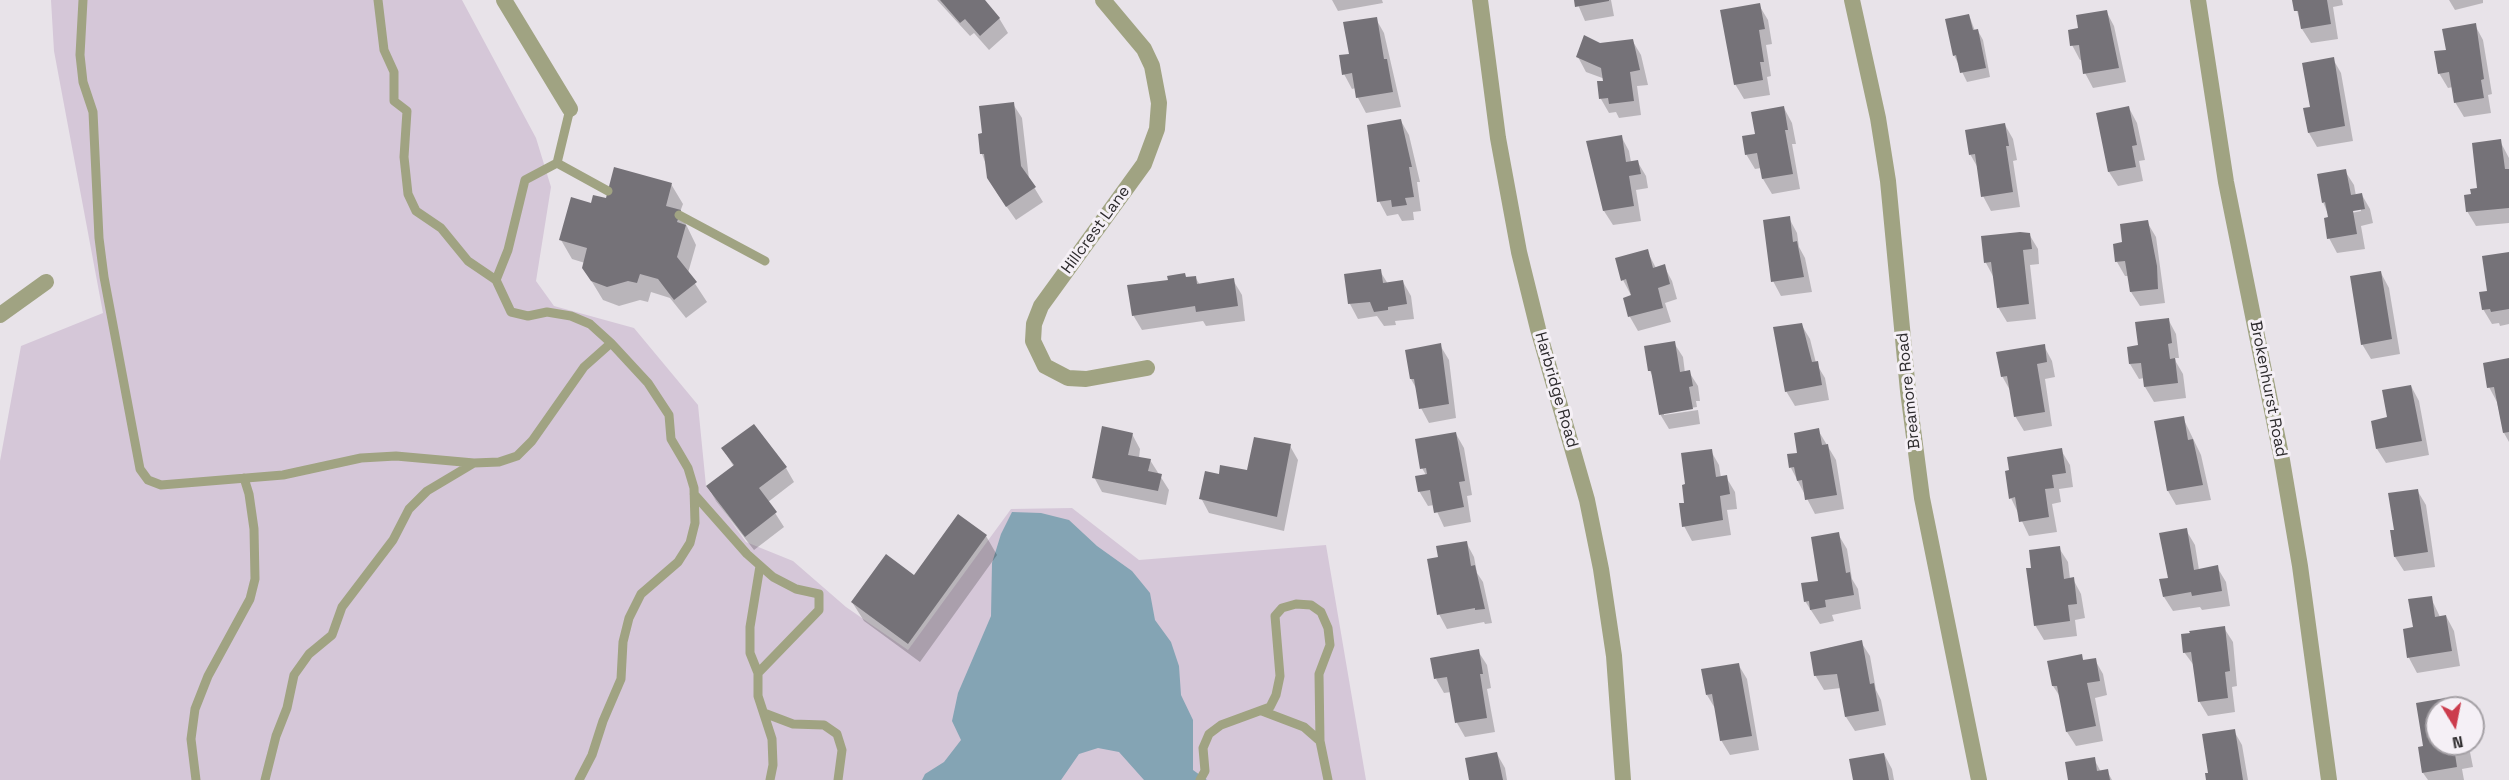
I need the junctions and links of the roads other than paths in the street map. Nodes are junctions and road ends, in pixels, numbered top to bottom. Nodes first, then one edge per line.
1 (82, 0) edge
2 (378, 0) edge
3 (504, 0) edge
4 (1103, 0) edge
5 (1480, 0) edge
6 (1852, 0) edge
7 (2198, 0) edge
8 (570, 109) joint
9 (557, 163) junction
10 (608, 191) dead end
11 (679, 215) dead end
12 (765, 261) dead end
13 (496, 280) junction
14 (46, 282) dead end
15 (0, 315) edge
16 (611, 343) junction
17 (1148, 368) dead end
18 (474, 463) junction
19 (244, 478) junction
20 (694, 494) junction
21 (760, 566) junction
22 (758, 673) junction
23 (1262, 711) junction
24 (764, 713) junction
25 (1320, 741) junction
26 (1202, 776) edge
27 (196, 780) edge
28 (265, 780) edge
29 (579, 780) edge
30 (770, 780) edge
31 (838, 780) edge
32 (1328, 780) edge
33 (1623, 780) edge
34 (1979, 780) edge
35 (2329, 780) edge

1 - 19 lane
2 - 13 lane
3 - 8 street
4 - 17 street, Hillcrest Lane
5 - 33 street, Harbridge Road
6 - 34 street, Breamore Road
7 - 35 street, Brokenhurst Road
8 - 9 lane
9 - 10 lane
9 - 13 lane
11 - 12 lane
13 - 16 lane
14 - 15 street
16 - 18 lane
16 - 20 lane
18 - 19 lane
18 - 28 lane
19 - 27 lane
20 - 21 lane
20 - 29 lane
21 - 22 lane
21 - 22 lane
22 - 24 lane
23 - 25 lane
23 - 25 lane
23 - 26 lane
24 - 30 lane
24 - 31 lane
25 - 32 lane

